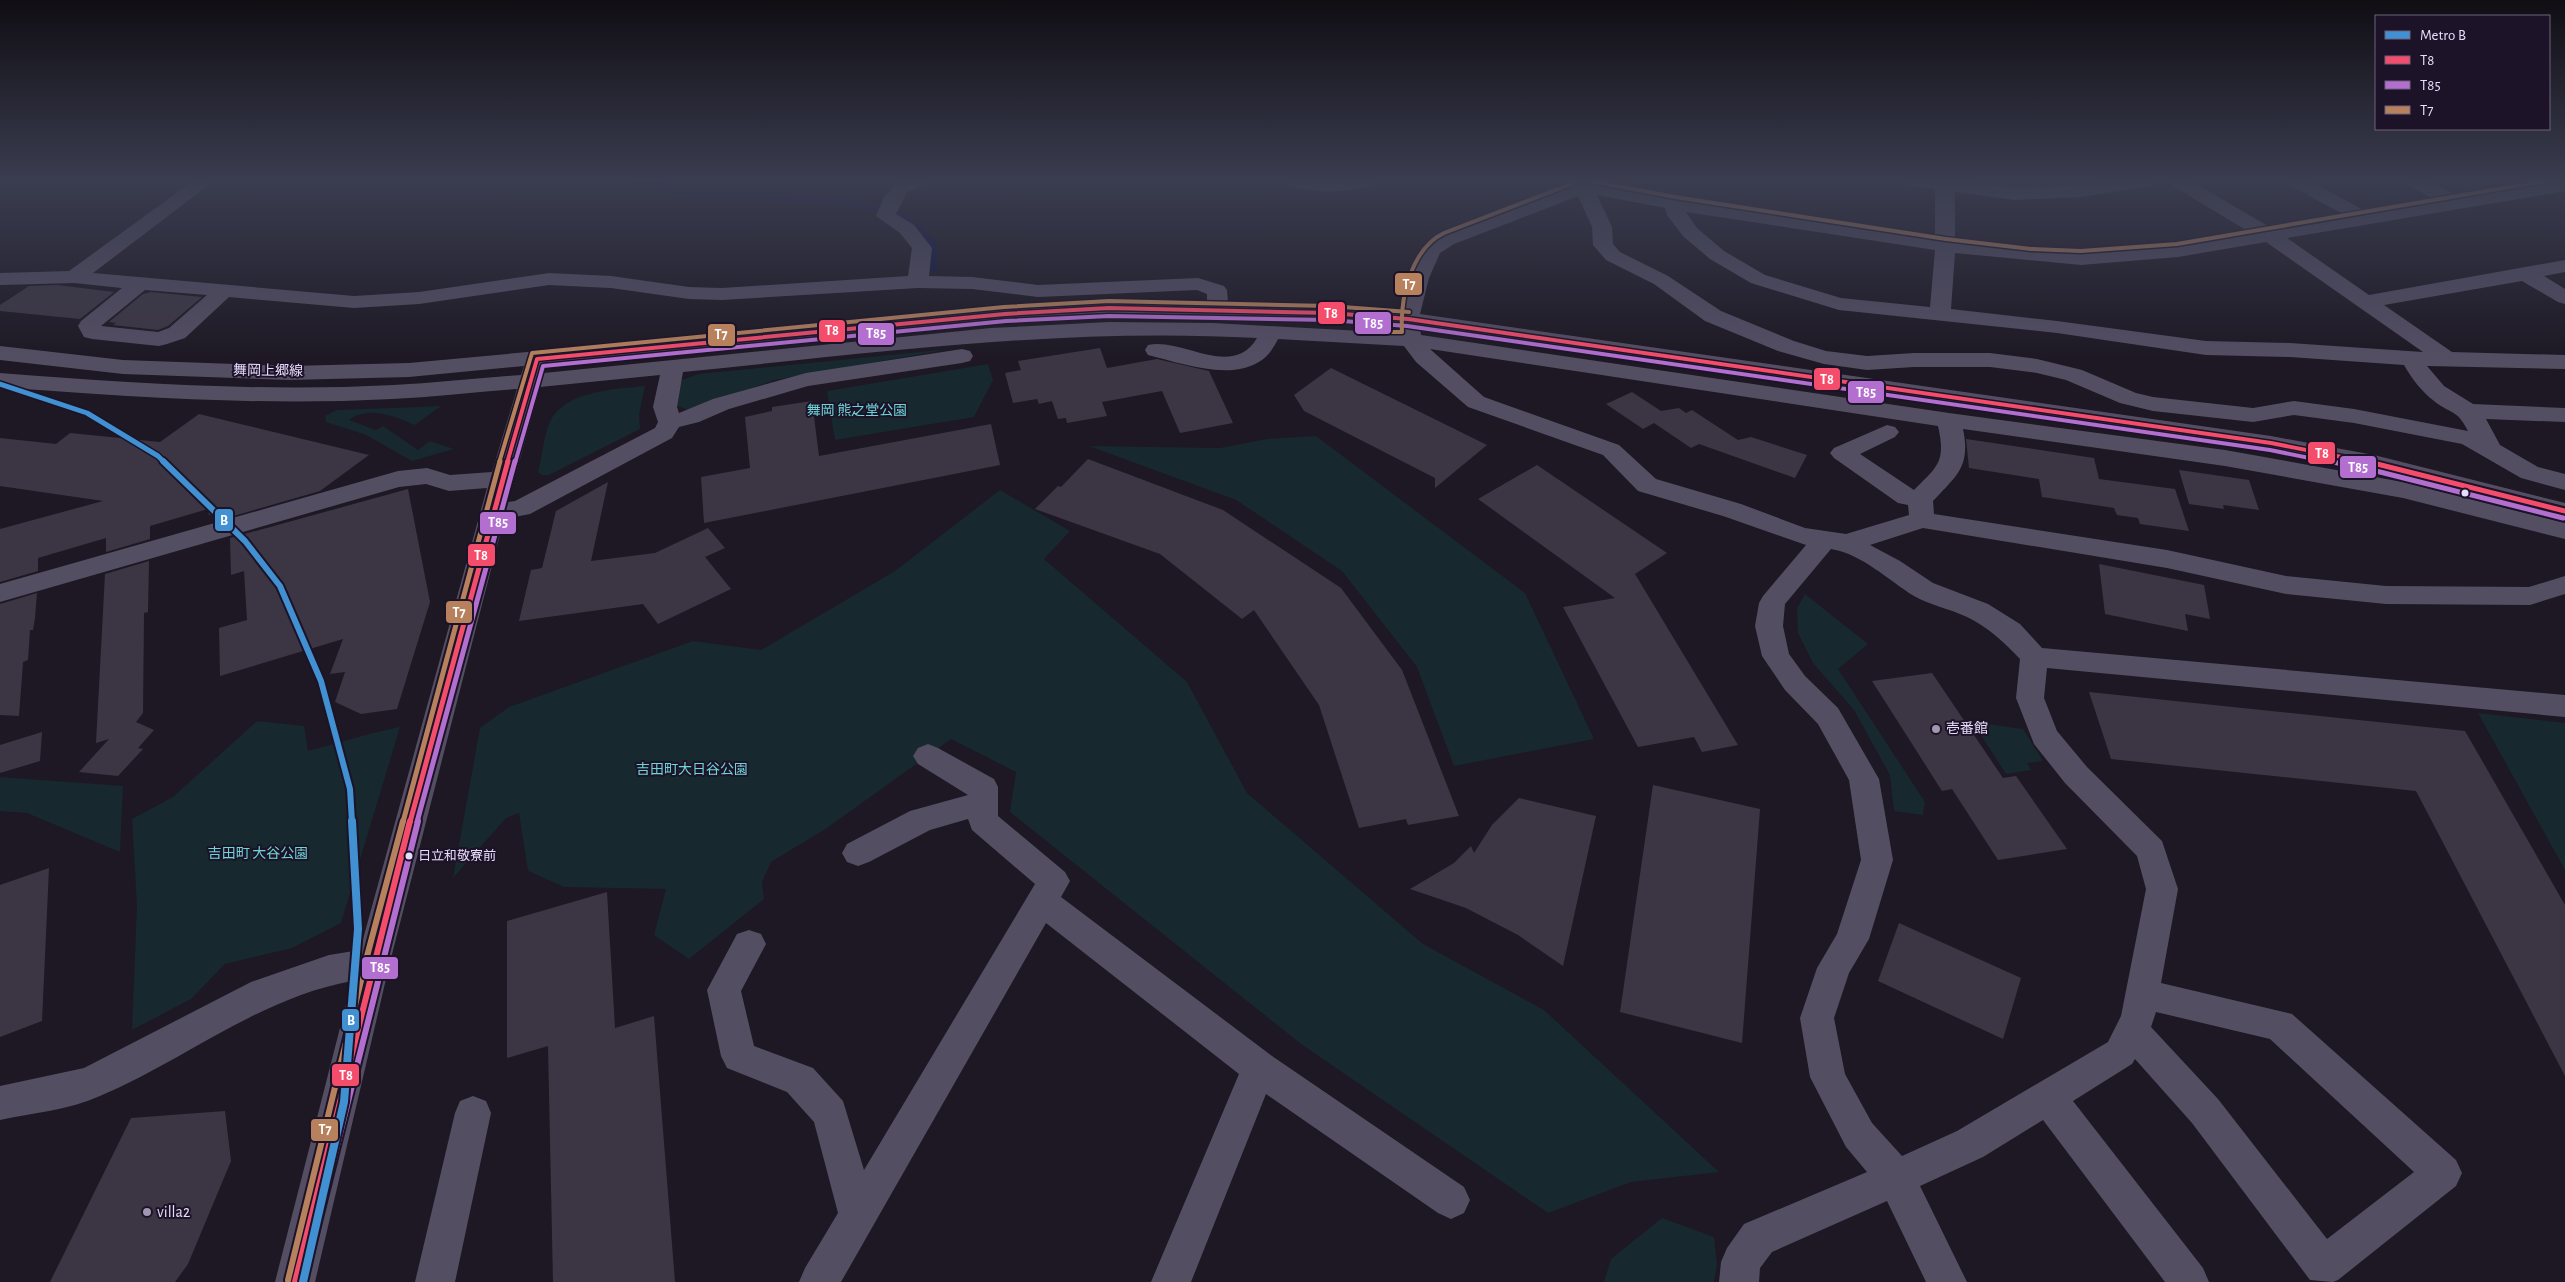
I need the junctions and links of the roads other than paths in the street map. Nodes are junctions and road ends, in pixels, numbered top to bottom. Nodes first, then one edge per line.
1 (123, 241) edge
2 (916, 241) edge
3 (1446, 241) edge
4 (1603, 241) edge
5 (1700, 241) edge
6 (1912, 241) edge
7 (1945, 241) edge
8 (2236, 241) edge
9 (2278, 241) edge
10 (1945, 246) junction
11 (2565, 266) edge
12 (2525, 274) junction
13 (74, 277) junction
14 (0, 279) edge
15 (918, 282) junction
16 (140, 283) junction
17 (225, 290) junction
18 (2565, 298) edge
19 (2367, 302) junction
20 (1218, 310) junction
21 (1940, 313) junction
22 (1410, 329) junction
23 (1271, 333) junction
24 (1028, 346) dead end
25 (1156, 350) dead end
26 (0, 353) edge
27 (2412, 359) junction
28 (2447, 359) junction
29 (2565, 362) edge
30 (672, 367) junction
31 (533, 370) junction
32 (0, 380) edge
33 (2470, 411) junction
34 (2565, 415) edge
35 (1950, 420) junction
36 (670, 422) junction
37 (1887, 432) dead end
38 (2490, 450) junction
39 (502, 479) junction
40 (2565, 482) edge
41 (1921, 510) junction
42 (2565, 511) edge
43 (494, 512) junction
44 (2565, 531) edge
45 (1836, 541) junction
46 (2565, 585) edge
47 (0, 593) edge
48 (2034, 657) junction
49 (2565, 706) edge
50 (928, 756) dead end
51 (982, 803) junction
52 (858, 853) dead end
53 (1043, 902) junction
54 (749, 944) dead end
55 (373, 962) junction
56 (2143, 994) junction
57 (2132, 1030) junction
58 (1259, 1068) junction
59 (2048, 1098) junction
60 (0, 1103) edge
61 (473, 1113) dead end
62 (1896, 1178) junction
63 (1451, 1200) dead end
64 (858, 1216) junction
65 (295, 1282) edge
66 (435, 1282) edge
67 (819, 1282) edge
68 (1172, 1282) edge
69 (1740, 1282) edge
70 (1948, 1282) edge
71 (2189, 1282) edge

1 - 13 street
2 - 15 street
3 - 22 street
4 - 38 street
5 - 21 street
6 - 10 street
7 - 10 street
8 - 10 street
9 - 19 street
10 - 21 street
11 - 12 street
12 - 18 street
12 - 19 street
13 - 14 street
13 - 16 street
15 - 17 street
15 - 20 street
16 - 17 street
16 - 17 street
19 - 28 street
20 - 22 street
20 - 31 street
21 - 27 street
22 - 23 street
22 - 35 street
22 - 42 street
22 - 45 street
23 - 25 street
23 - 30 street
24 - 36 street
26 - 31 street, 舞岡上郷線
27 - 28 street
27 - 33 street
28 - 29 street
30 - 31 street
30 - 36 street
31 - 32 street, 舞岡上郷線
31 - 39 street
33 - 34 street
33 - 38 street
35 - 41 street
35 - 44 street
36 - 43 street
37 - 41 street
38 - 40 street
39 - 43 street
39 - 47 street
41 - 45 street
41 - 46 street
43 - 55 street
45 - 48 street
45 - 62 street
48 - 49 street
48 - 56 street
50 - 51 street
51 - 52 street
51 - 53 street
53 - 58 street
53 - 64 street
54 - 64 street
55 - 60 street
55 - 65 street
56 - 57 street
56 - 57 street
57 - 59 street
58 - 63 street
58 - 68 street
59 - 62 street
59 - 71 street
61 - 66 street
62 - 69 street
62 - 70 street
64 - 67 street

